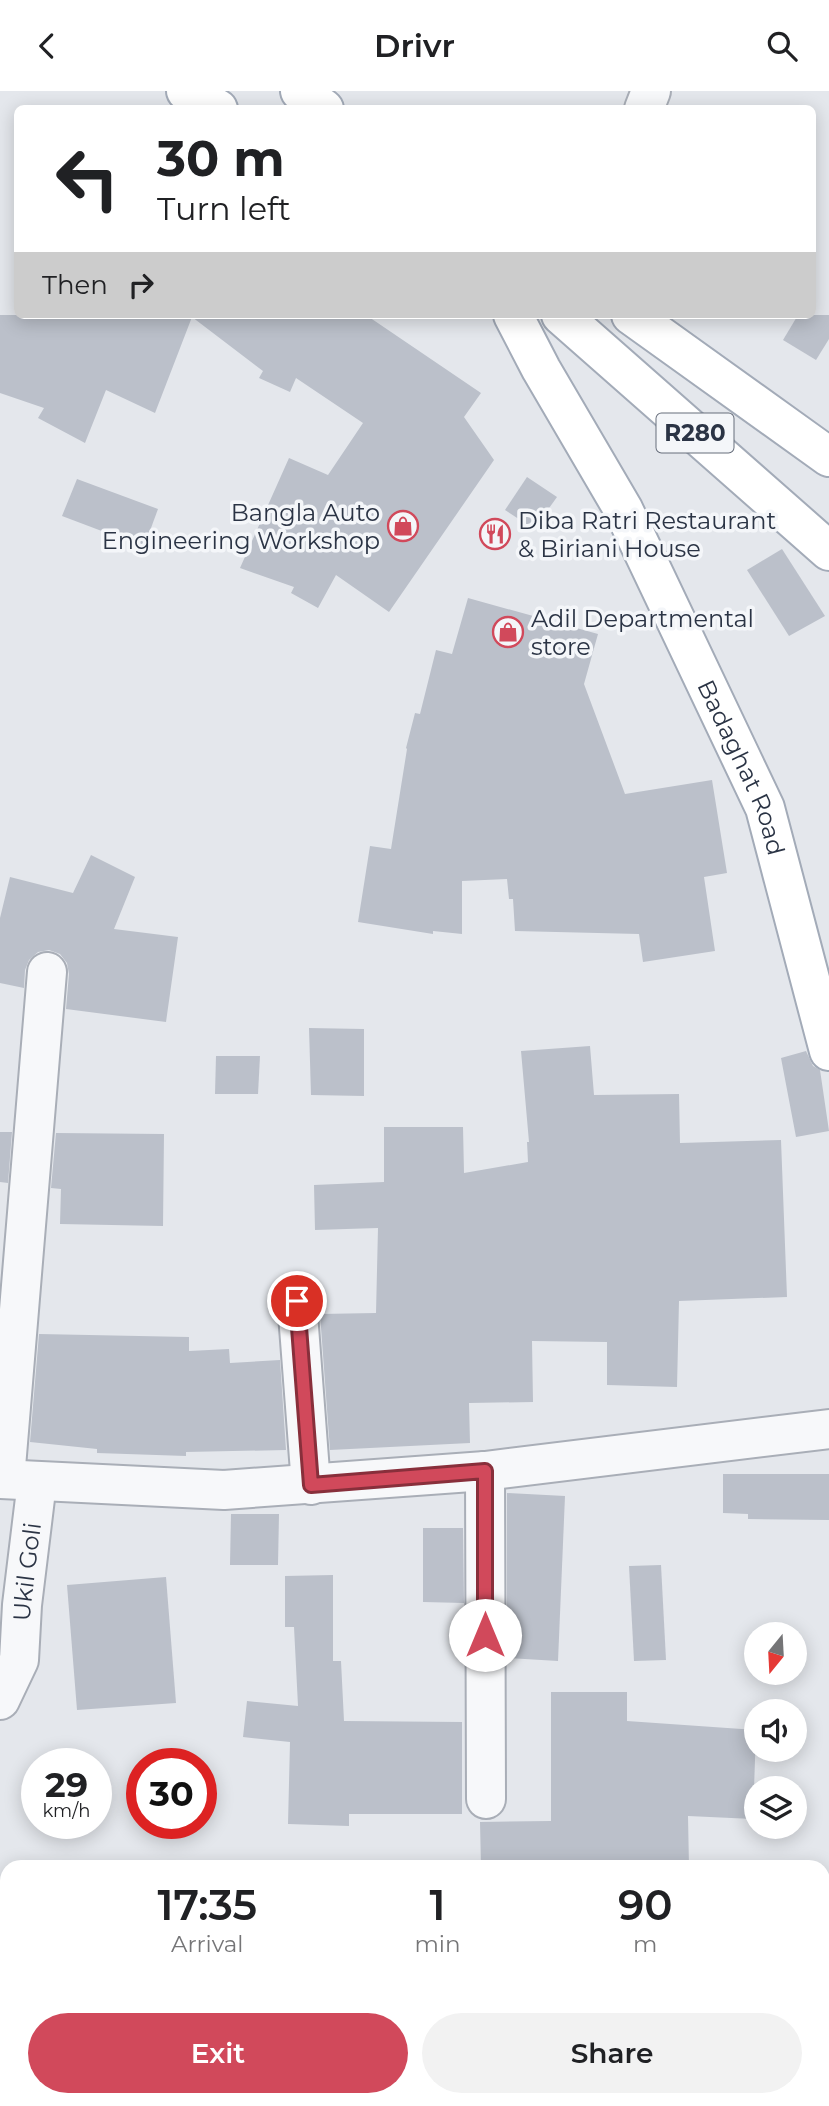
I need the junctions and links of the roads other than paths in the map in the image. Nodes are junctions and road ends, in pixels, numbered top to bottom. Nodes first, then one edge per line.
1 (186, 91) edge
2 (300, 91) edge
3 (211, 105) edge
4 (319, 105) edge
5 (515, 319) edge
6 (566, 319) edge
7 (637, 319) edge
8 (829, 457) edge
9 (829, 551) edge
10 (47, 972) dead end
11 (829, 1051) edge
12 (297, 1301) dead end
13 (829, 1429) edge
14 (485, 1471) junction
15 (14, 1480) edge
16 (311, 1485) junction
17 (0, 1700) edge
18 (486, 1799) dead end

1 - 3 main road
2 - 4 main road
5 - 11 main road, Badaghat Road
6 - 9 main road, R280
7 - 8 main road, R280
10 - 15 street, Ukil Goli
12 - 16 street
13 - 14 street
14 - 16 street
14 - 18 street
15 - 16 street
15 - 17 street, Ukil Goli

